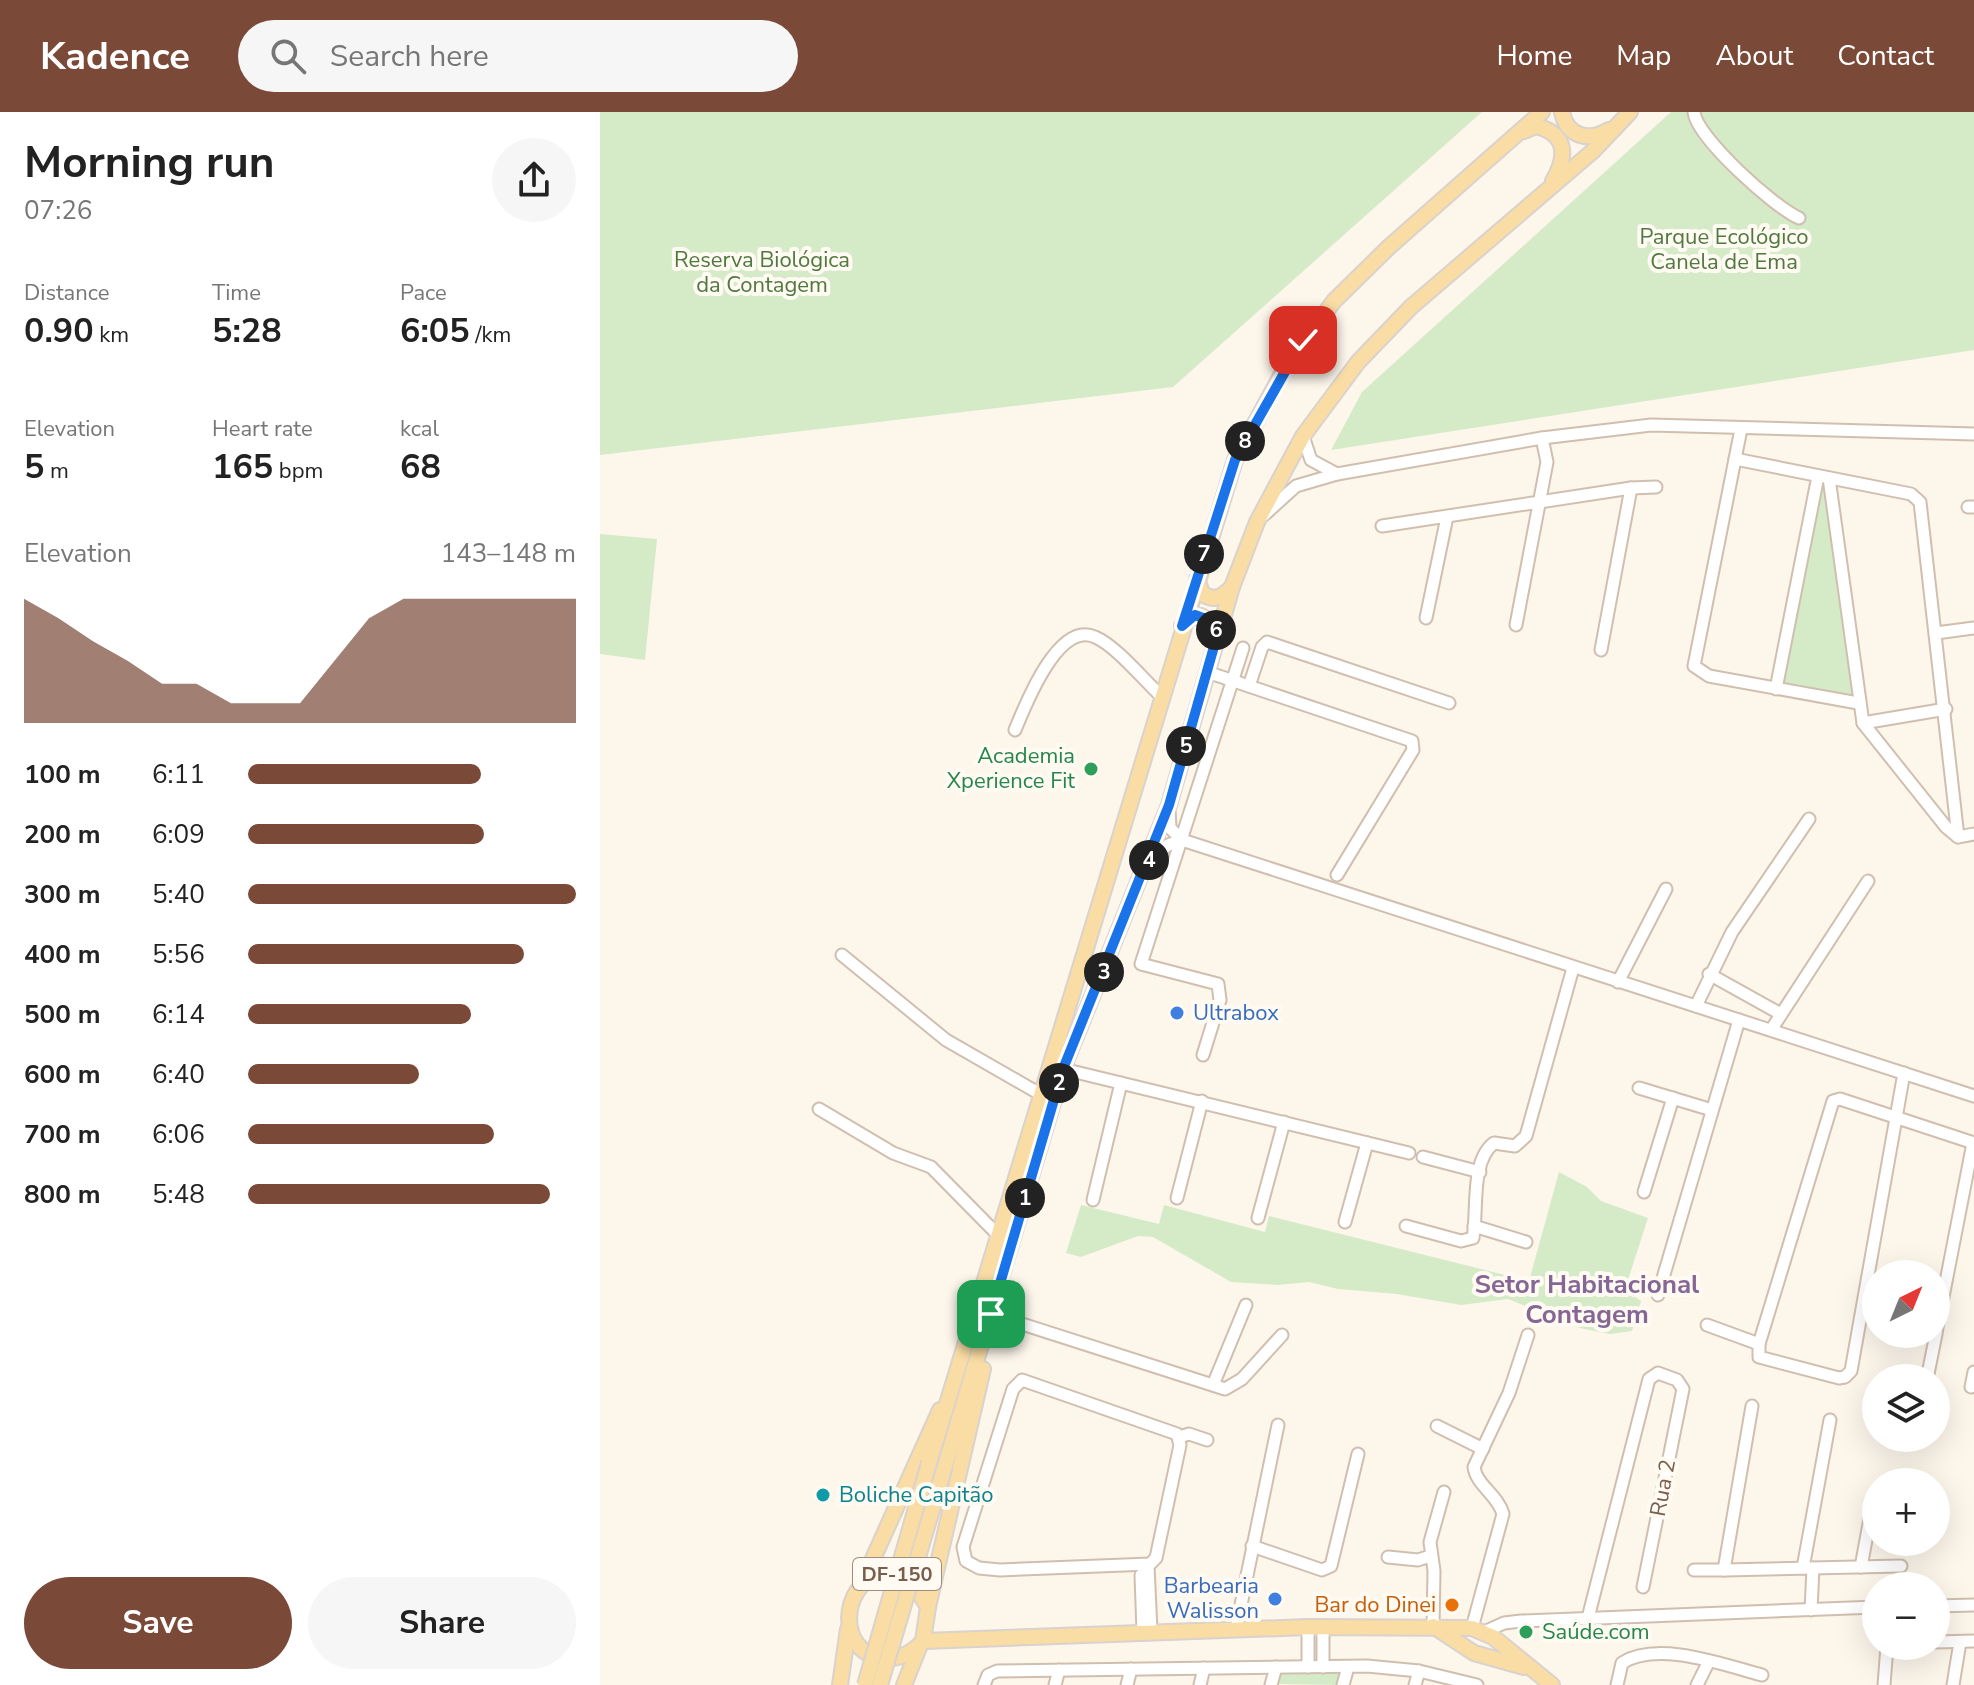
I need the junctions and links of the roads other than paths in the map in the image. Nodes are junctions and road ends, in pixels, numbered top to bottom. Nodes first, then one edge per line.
1 (1542, 112) edge
2 (1562, 112) edge
3 (1630, 112) edge
4 (1694, 112) edge
5 (1618, 125) junction
6 (1512, 136) junction
7 (1549, 189) junction
8 (1799, 218) dead end
9 (1741, 429) junction
10 (1974, 434) edge
11 (1303, 436) junction
12 (1542, 438) junction
13 (1735, 459) junction
14 (1337, 474) junction
15 (1823, 477) junction
16 (1656, 487) dead end
17 (1631, 488) junction
18 (1540, 502) junction
19 (1447, 517) junction
20 (1257, 522) junction
21 (1382, 526) dead end
22 (1197, 578) junction
23 (1232, 587) junction
24 (1426, 618) dead end
25 (1516, 625) dead end
26 (1182, 626) junction
27 (1974, 628) edge
28 (1936, 633) junction
29 (1217, 636) junction
30 (1243, 648) dead end
31 (1601, 650) dead end
32 (1207, 672) junction
33 (1233, 680) junction
34 (1249, 686) junction
35 (1776, 689) junction
36 (1161, 696) junction
37 (1449, 703) dead end
38 (1858, 703) junction
39 (1946, 709) junction
40 (1863, 723) junction
41 (1015, 730) dead end
42 (1169, 805) junction
43 (1809, 819) dead end
44 (1974, 834) edge
45 (1958, 837) junction
46 (1182, 840) junction
47 (1148, 862) junction
48 (1337, 875) dead end
49 (1868, 881) dead end
50 (1666, 889) dead end
51 (842, 955) dead end
52 (1573, 968) junction
53 (1709, 974) junction
54 (1618, 982) junction
55 (1696, 1006) junction
56 (1779, 1013) junction
57 (1739, 1020) junction
58 (1771, 1030) junction
59 (1203, 1055) dead end
60 (1063, 1069) junction
61 (1904, 1073) junction
62 (1121, 1083) junction
63 (1639, 1088) dead end
64 (1040, 1094) junction
65 (1974, 1096) edge
66 (1673, 1098) junction
67 (1202, 1101) junction
68 (819, 1109) dead end
69 (1712, 1110) junction
70 (1898, 1119) junction
71 (1284, 1122) junction
72 (1367, 1143) junction
73 (1974, 1143) edge
74 (1409, 1153) dead end
75 (1423, 1157) dead end
76 (1480, 1172) junction
77 (1644, 1192) dead end
78 (1177, 1198) dead end
79 (1093, 1200) dead end
80 (1258, 1218) dead end
81 (1345, 1222) dead end
82 (1406, 1226) dead end
83 (1474, 1226) junction
84 (1000, 1237) junction
85 (1526, 1242) dead end
86 (1950, 1264) edge
87 (1658, 1295) dead end
88 (1246, 1305) dead end
89 (990, 1317) junction
90 (1707, 1325) dead end
91 (1282, 1335) dead end
92 (1528, 1335) dead end
93 (1759, 1344) junction
94 (1974, 1372) edge
95 (959, 1374) junction
96 (1213, 1385) junction
97 (1971, 1387) dead end
98 (1752, 1406) dead end
99 (1830, 1420) dead end
100 (1278, 1425) dead end
101 (1437, 1426) dead end
102 (1179, 1437) junction
103 (1207, 1440) dead end
104 (1483, 1449) junction
105 (1358, 1454) dead end
106 (1444, 1492) dead end
107 (1252, 1546) junction
108 (1430, 1556) junction
109 (1863, 1556) edge
110 (1388, 1557) dead end
111 (1144, 1566) junction
112 (1901, 1566) dead end
113 (1861, 1567) junction
114 (1808, 1568) junction
115 (1694, 1570) dead end
116 (1724, 1570) junction
117 (863, 1581) junction
118 (1643, 1587) dead end
119 (1974, 1605) edge
120 (1950, 1606) edge
121 (1862, 1608) edge
122 (1811, 1610) junction
123 (928, 1611) junction
124 (1588, 1618) junction
125 (1504, 1623) junction
126 (1433, 1626) junction
127 (1316, 1627) junction
128 (848, 1628) junction
129 (1236, 1629) junction
130 (1475, 1629) junction
131 (1147, 1631) junction
132 (988, 1637) junction
133 (1499, 1641) junction
134 (1974, 1641) edge
135 (1950, 1642) edge
136 (1960, 1642) junction
137 (922, 1643) junction
138 (1463, 1648) junction
139 (1491, 1657) junction
140 (1886, 1660) edge
141 (1709, 1661) junction
142 (1276, 1667) junction
143 (1308, 1667) junction
144 (1323, 1667) junction
145 (1348, 1667) junction
146 (1204, 1668) junction
147 (1131, 1669) junction
148 (1059, 1670) junction
149 (1419, 1671) junction
150 (1536, 1671) junction
151 (1762, 1675) dead end
152 (840, 1685) edge
153 (865, 1685) edge
154 (880, 1685) edge
155 (904, 1685) edge
156 (984, 1685) edge
157 (1055, 1685) edge
158 (1127, 1685) edge
159 (1200, 1685) edge
160 (1271, 1685) edge
161 (1343, 1685) edge
162 (1415, 1685) edge
163 (1477, 1685) edge
164 (1552, 1685) edge
165 (1617, 1685) edge
166 (1697, 1685) edge
167 (1884, 1685) edge
168 (1953, 1685) edge

1 - 6 main road, DF-150
2 - 5 main road
3 - 5 main road, DF-150
4 - 8 street
5 - 7 main road, DF-150
6 - 7 main road
6 - 22 main road, DF-150
7 - 11 main road, DF-150
9 - 10 street
9 - 12 street
9 - 13 street
11 - 14 street
11 - 20 main road, DF-150
12 - 14 street
12 - 18 street
13 - 15 street
13 - 35 street
14 - 20 street
15 - 28 street
15 - 35 street
15 - 38 street
16 - 17 street
17 - 18 street
17 - 31 street
18 - 19 street
18 - 25 street
19 - 21 street
19 - 24 street
20 - 23 main road, DF-150
22 - 23 main road
22 - 26 main road, DF-150
23 - 29 main road, DF-150
26 - 29 main road
26 - 36 main road, DF-150
27 - 28 street
28 - 39 street
29 - 32 main road, DF-150
30 - 33 street
32 - 33 street
32 - 42 main road, DF-150
33 - 34 street
33 - 46 street
34 - 37 street
34 - 48 street
35 - 38 street
36 - 41 street
36 - 64 main road, DF-150
38 - 40 street
39 - 40 street
39 - 45 street
40 - 45 street
42 - 46 street
42 - 47 main road, DF-150
43 - 53 street
44 - 45 street
46 - 47 street
46 - 52 street
46 - 59 street
47 - 60 main road, DF-150
49 - 56 street
50 - 54 street
51 - 64 street
52 - 54 street
52 - 76 street
53 - 55 street
53 - 56 street
54 - 55 street
55 - 57 street
56 - 58 street
57 - 58 street
57 - 69 street
58 - 61 street
60 - 62 street
60 - 89 main road, DF-150
61 - 65 street
61 - 70 street
62 - 67 street
62 - 79 street
63 - 66 street
64 - 84 main road, DF-150
66 - 69 street
66 - 77 street
67 - 71 street
67 - 78 street
68 - 84 street
69 - 87 street
70 - 73 street
70 - 93 street
70 - 93 street
71 - 72 street
71 - 80 street
72 - 74 street
72 - 81 street
73 - 86 street
75 - 76 street
76 - 83 street
82 - 83 street
83 - 85 street
84 - 95 main road, DF-150
88 - 96 street
89 - 96 street
89 - 123 main road
89 - 154 main road, DF-150, bridge
90 - 93 street
91 - 96 street
92 - 104 street
94 - 97 street
95 - 117 main road
95 - 153 main road, DF-150, bridge
98 - 116 street
99 - 114 street
100 - 107 street
101 - 104 street
102 - 103 street
102 - 111 street
102 - 111 street
104 - 130 street
105 - 107 street
106 - 108 street
107 - 129 street
108 - 110 street
108 - 126 street
109 - 113 street
111 - 131 street
112 - 113 street
113 - 114 street
114 - 116 street
114 - 122 street
115 - 116 street
117 - 123 main road
117 - 128 main road
118 - 124 street, Rua 2
119 - 120 street
121 - 122 street
122 - 124 street
123 - 132 main road
123 - 137 main road
124 - 125 street
125 - 130 street
125 - 133 street
126 - 127 main road
126 - 130 main road
126 - 138 main road
127 - 129 main road
127 - 143 street
127 - 144 street
128 - 137 main road
128 - 152 main road
129 - 131 main road
130 - 133 main road
130 - 138 main road
131 - 132 main road
132 - 137 main road
133 - 139 main road
133 - 150 main road
134 - 136 street
135 - 136 street
136 - 168 street
137 - 155 main road
138 - 139 main road
139 - 150 main road
140 - 167 street
141 - 151 street
141 - 165 street
141 - 166 street
142 - 143 street
142 - 146 street
142 - 160 street
143 - 144 street
144 - 145 street
145 - 149 street
145 - 161 street
146 - 147 street
146 - 159 street
147 - 148 street
147 - 158 street
148 - 156 street
148 - 157 street
149 - 162 street
149 - 163 street
150 - 164 main road

